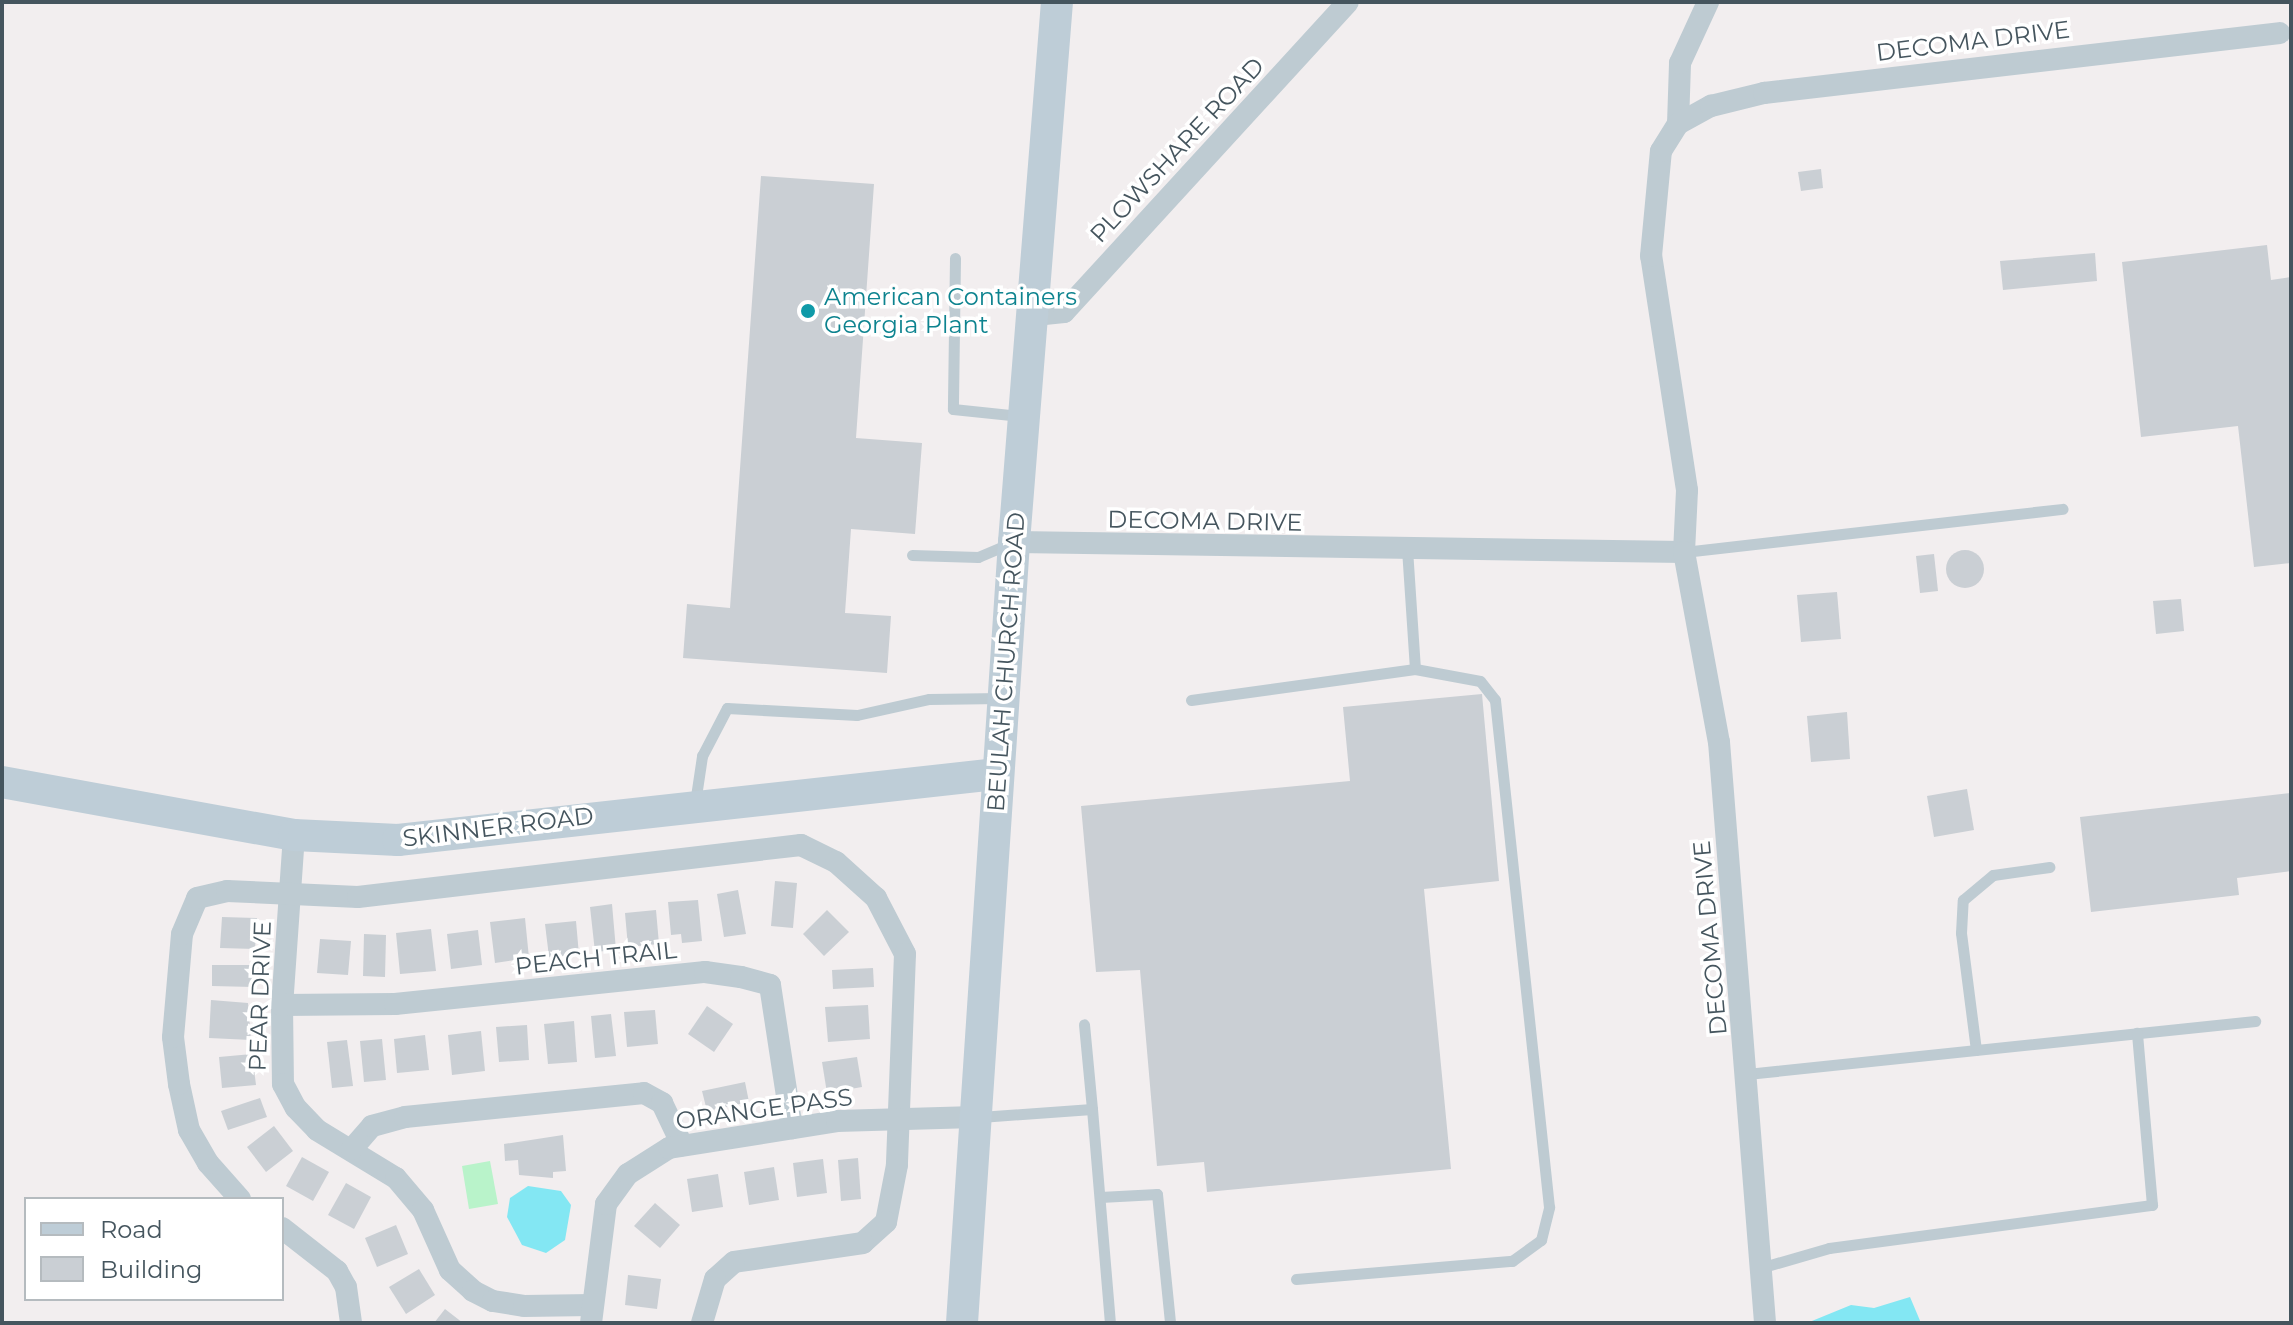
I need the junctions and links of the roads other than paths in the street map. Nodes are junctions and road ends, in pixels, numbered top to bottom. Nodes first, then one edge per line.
1 (1057, 2) edge
2 (1348, 2) edge
3 (1708, 2) edge
4 (2285, 32) edge
5 (1678, 124) junction
6 (955, 258) dead end
7 (1035, 315) junction
8 (1025, 417) junction
9 (2063, 509) dead end
10 (1014, 542) junction
11 (1407, 550) junction
12 (1684, 552) junction
13 (912, 555) dead end
14 (1415, 669) junction
15 (1005, 698) junction
16 (1191, 700) dead end
17 (997, 774) junction
18 (2, 782) edge
19 (695, 805) junction
20 (294, 835) junction
21 (2049, 867) dead end
22 (289, 893) junction
23 (282, 1005) junction
24 (2255, 1021) dead end
25 (1084, 1024) dead end
26 (2137, 1033) junction
27 (1976, 1050) junction
28 (1747, 1074) junction
29 (1092, 1109) junction
30 (975, 1117) junction
31 (899, 1119) junction
32 (792, 1128) junction
33 (682, 1145) junction
34 (352, 1149) junction
35 (238, 1197) edge
36 (1100, 1197) junction
37 (284, 1230) edge
38 (1760, 1268) junction
39 (1296, 1279) dead end
40 (591, 1314) edge
41 (351, 1323) edge
42 (702, 1323) edge
43 (962, 1323) edge
44 (1110, 1323) edge
45 (1170, 1323) edge
46 (1765, 1323) edge

1 - 7 street, BEULAH CHURCH ROAD
2 - 7 street, PLOWSHARE ROAD
3 - 5 street, DECOMA DRIVE
4 - 5 street, DECOMA DRIVE
5 - 12 street, DECOMA DRIVE
6 - 8 lane
7 - 8 street, BEULAH CHURCH ROAD
8 - 10 street, BEULAH CHURCH ROAD
9 - 12 lane
10 - 11 street, DECOMA DRIVE
10 - 13 lane
10 - 15 street, BEULAH CHURCH ROAD
11 - 12 street, DECOMA DRIVE
11 - 14 lane
12 - 28 street, DECOMA DRIVE
14 - 16 lane
14 - 39 lane
15 - 17 street, BEULAH CHURCH ROAD
15 - 19 lane
17 - 19 street, SKINNER ROAD
17 - 30 street, BEULAH CHURCH ROAD
18 - 20 street, SKINNER ROAD
19 - 20 street, SKINNER ROAD
20 - 22 street, PEAR DRIVE
21 - 27 lane
22 - 23 street, PEAR DRIVE
22 - 31 street
22 - 35 street
23 - 32 street, PEACH TRAIL
23 - 34 street, PEAR DRIVE
24 - 26 lane
25 - 29 lane
26 - 27 lane
26 - 38 lane
27 - 28 lane
28 - 38 street, DECOMA DRIVE
29 - 30 lane
29 - 36 lane
30 - 31 street, ORANGE PASS
30 - 43 street, BEULAH CHURCH ROAD
31 - 32 street, ORANGE PASS
31 - 42 street
32 - 33 street, ORANGE PASS
33 - 34 street
33 - 40 street, ORANGE PASS
34 - 40 street, PEAR DRIVE
36 - 44 lane
36 - 45 lane
37 - 41 street
38 - 46 street, DECOMA DRIVE

